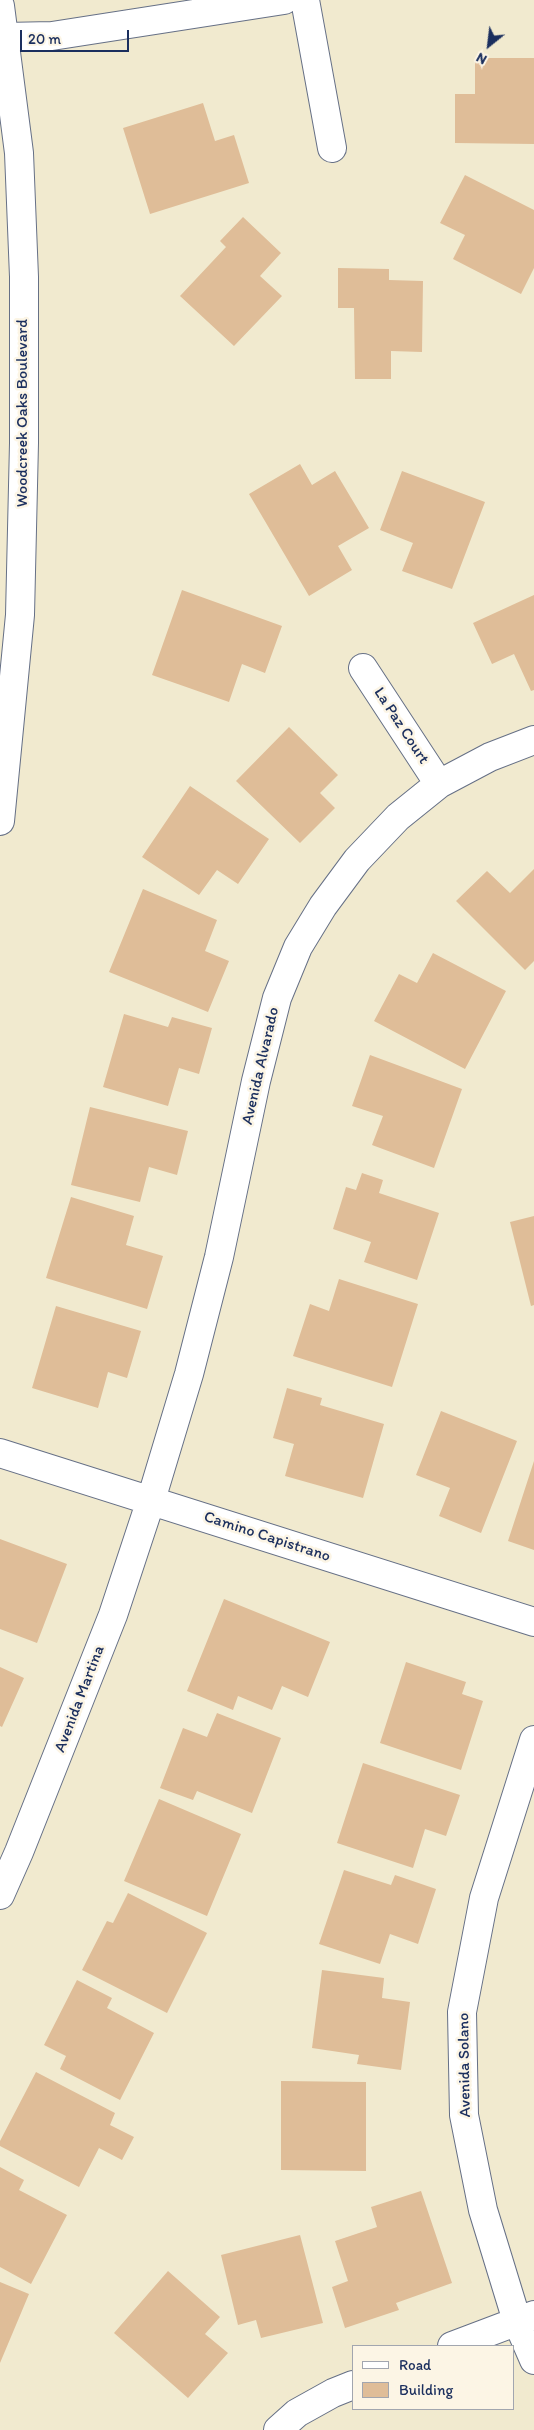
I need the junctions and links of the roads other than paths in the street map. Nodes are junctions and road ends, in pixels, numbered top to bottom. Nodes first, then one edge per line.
1 (284, 0) edge
2 (305, 0) edge
3 (0, 6) edge
4 (2, 38) edge
5 (332, 148) dead end
6 (363, 668) dead end
7 (534, 740) edge
8 (439, 784) junction
9 (0, 821) edge
10 (0, 1453) edge
11 (151, 1500) junction
12 (534, 1622) edge
13 (534, 1740) edge
14 (0, 1894) edge
15 (525, 2318) edge
16 (455, 2345) edge
17 (534, 2360) edge
18 (352, 2386) edge
19 (278, 2430) edge

1 - 4 street
2 - 5 street
3 - 4 street, Woodcreek Oaks Boulevard
4 - 9 street, Woodcreek Oaks Boulevard
6 - 8 street, La Paz Court
7 - 8 street, Avenida Alvarado
8 - 11 street, Avenida Alvarado
10 - 11 street, Camino Capistrano
11 - 12 street, Camino Capistrano
11 - 14 street, Avenida Martina
13 - 15 street, Avenida Solano
15 - 16 street
15 - 17 street, Avenida Solano
18 - 19 street

